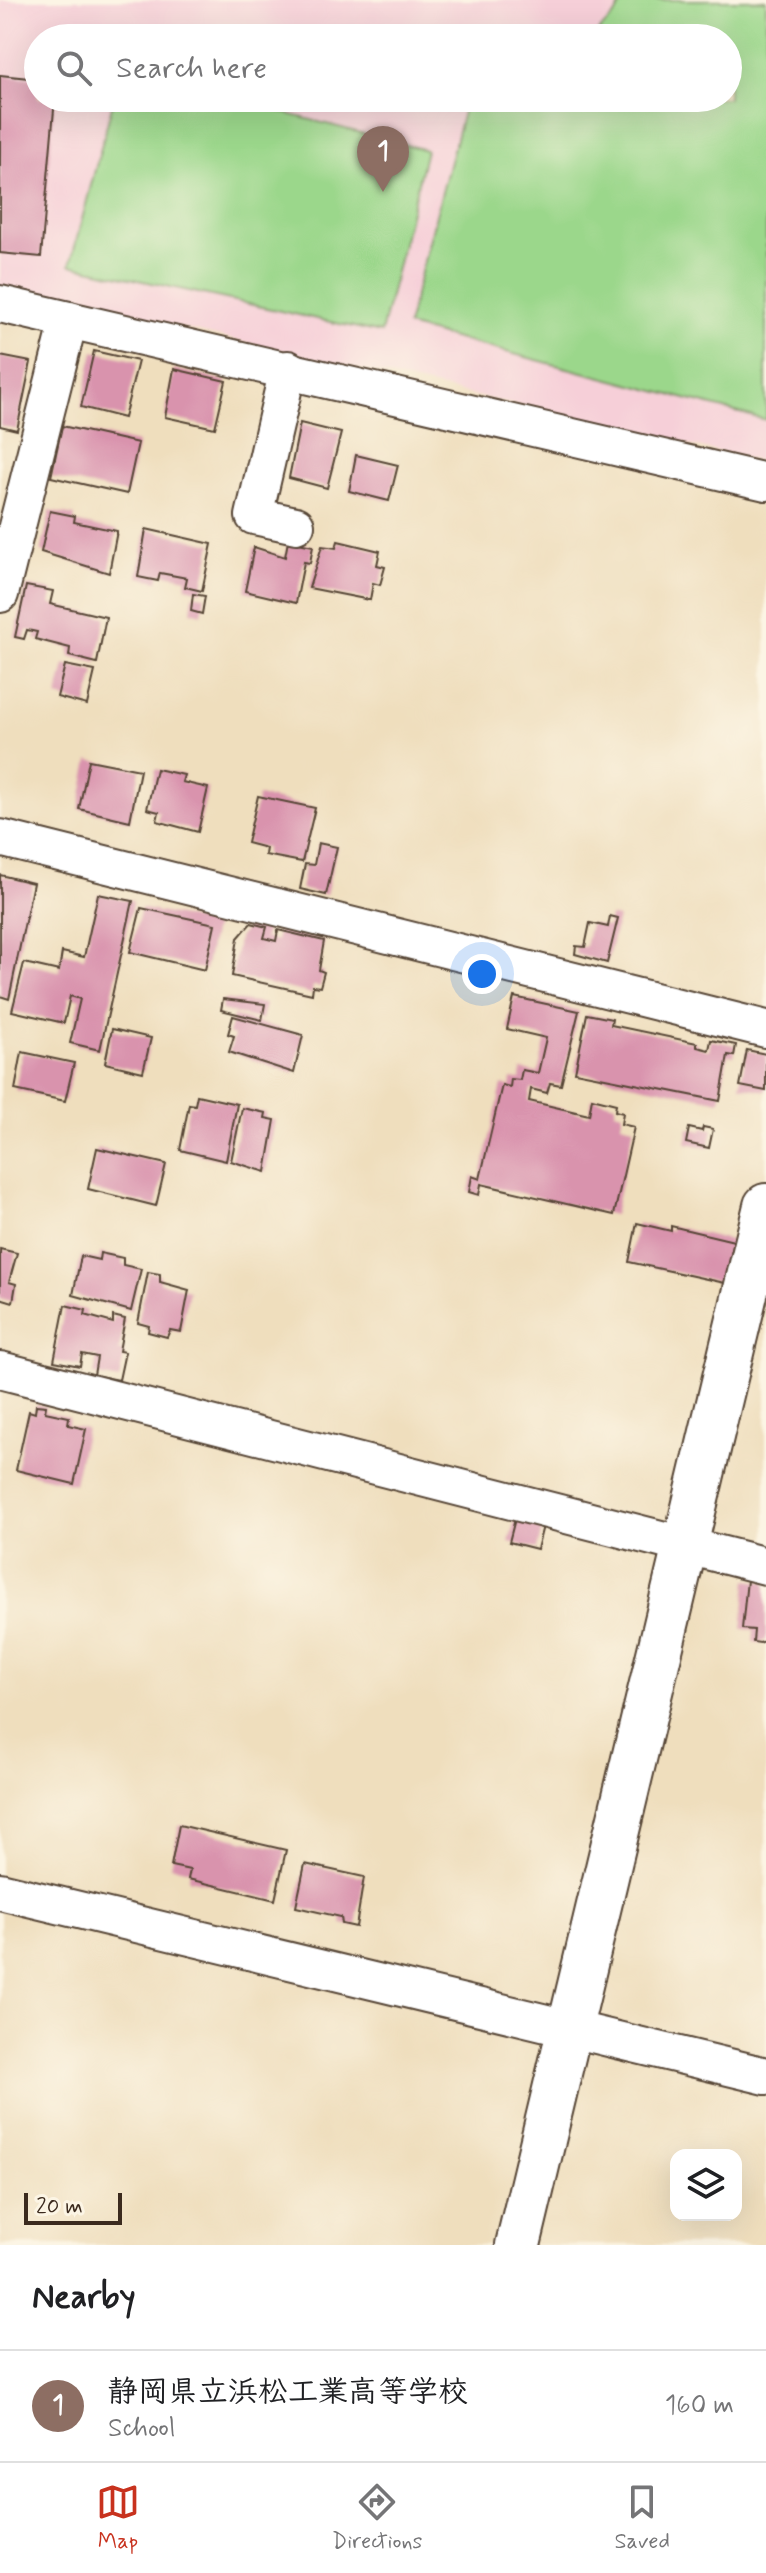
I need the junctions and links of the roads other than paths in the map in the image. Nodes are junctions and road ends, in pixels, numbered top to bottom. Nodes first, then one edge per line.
1 (0, 304) edge
2 (69, 320) junction
3 (288, 369) junction
4 (766, 482) edge
5 (296, 525) dead end
6 (0, 594) edge
7 (0, 838) edge
8 (766, 1029) edge
9 (766, 1206) edge
10 (0, 1370) edge
11 (683, 1546) junction
12 (766, 1566) edge
13 (0, 1891) edge
14 (571, 2028) junction
15 (766, 2076) edge
16 (518, 2245) edge

1 - 2 street
2 - 3 street
2 - 6 street
3 - 4 street
3 - 5 street
7 - 8 street
9 - 11 street
10 - 11 street
11 - 12 street
11 - 14 street
13 - 14 street
14 - 15 street
14 - 16 street

